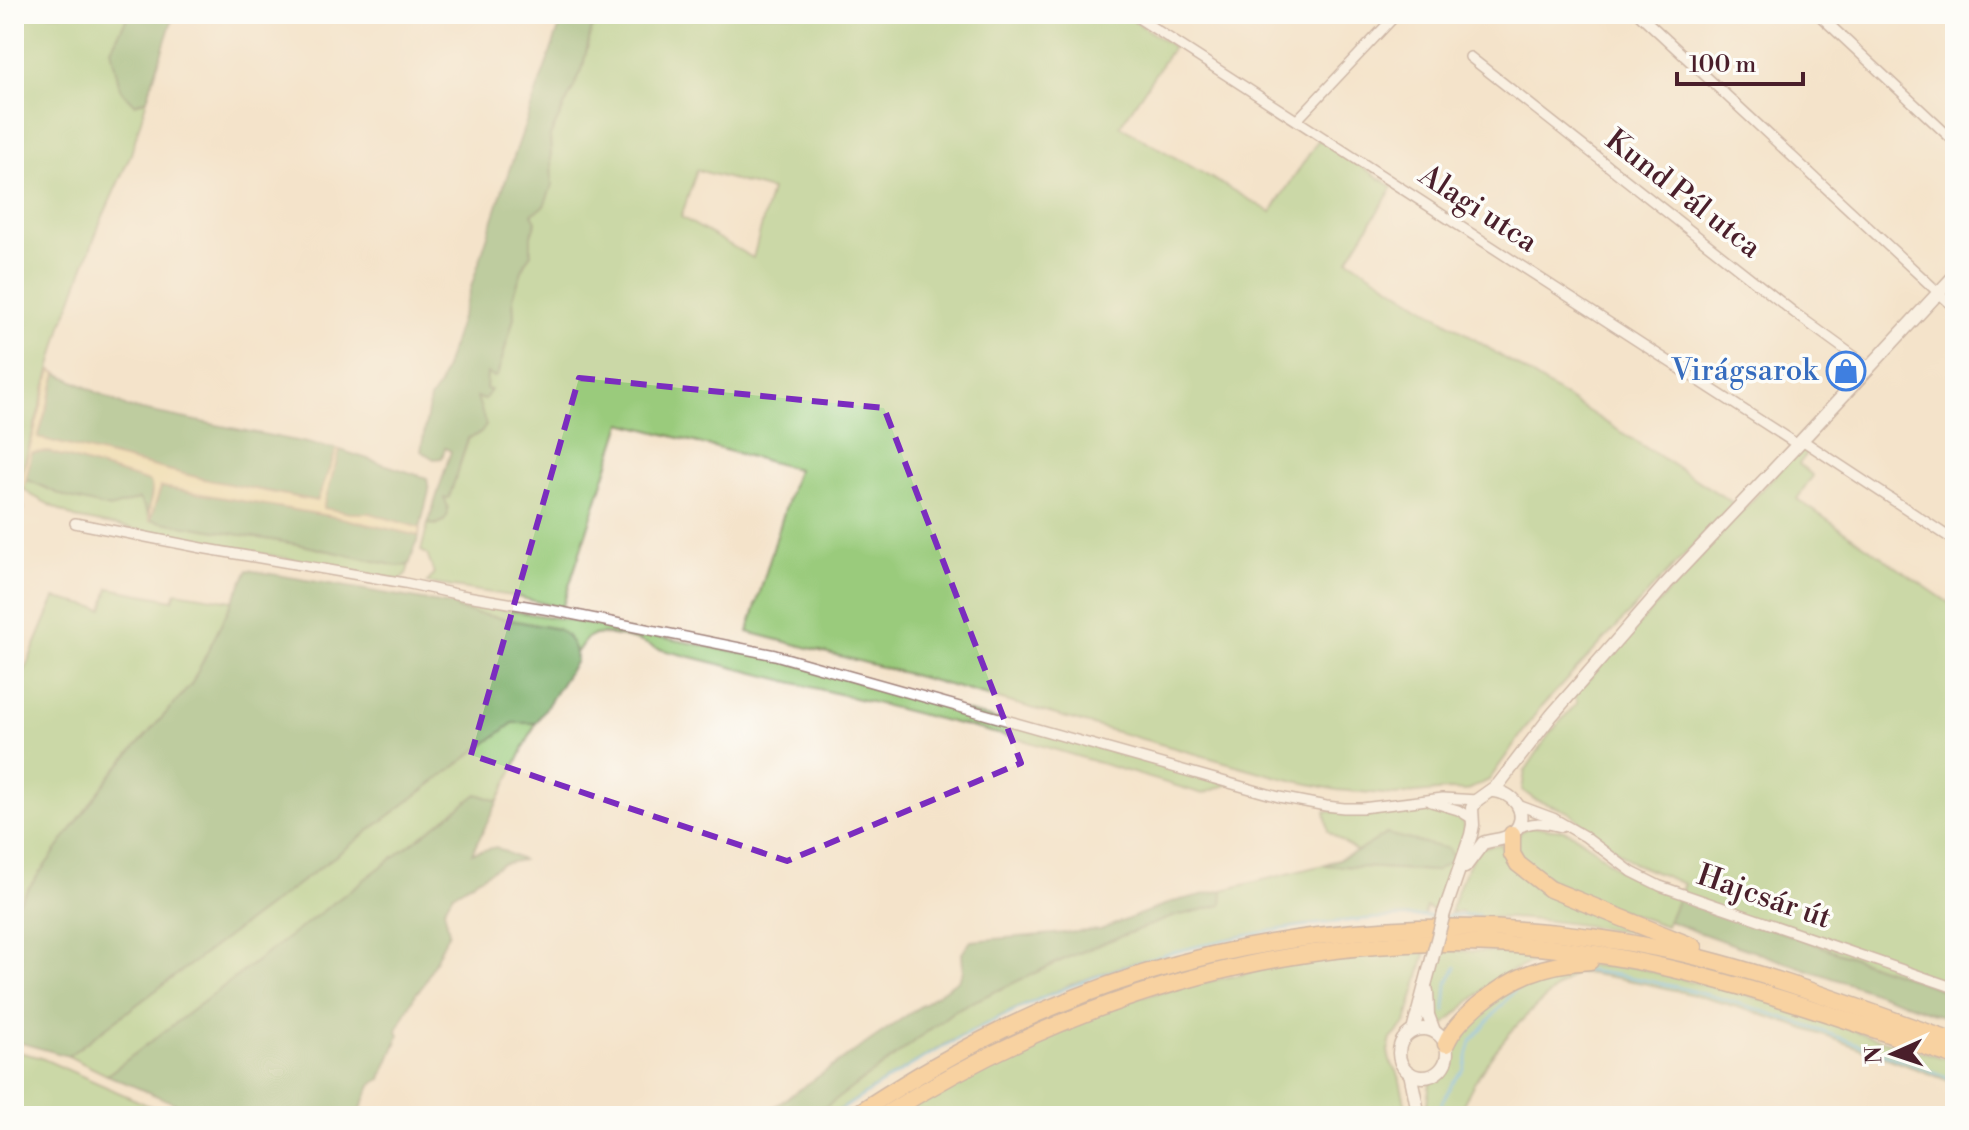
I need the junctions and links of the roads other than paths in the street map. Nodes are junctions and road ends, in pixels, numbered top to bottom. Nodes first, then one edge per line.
1 (1132, 14) edge
2 (1397, 14) edge
3 (1639, 14) edge
4 (1818, 14) edge
5 (1470, 57) dead end
6 (1297, 120) junction
7 (1955, 142) edge
8 (1955, 275) edge
9 (1938, 293) junction
10 (1955, 308) edge
11 (1869, 367) junction
12 (1800, 443) junction
13 (75, 523) dead end
14 (1955, 541) edge
15 (1532, 741) junction
16 (1491, 791) junction
17 (1420, 800) junction
18 (1477, 800) junction
19 (1515, 801) junction
20 (1472, 822) junction
21 (1569, 828) junction
22 (1514, 832) junction
23 (1492, 840) junction
24 (1455, 883) junction
25 (1621, 959) junction
26 (1750, 972) junction
27 (1427, 981) junction
28 (1955, 988) edge
29 (1413, 1031) junction
30 (1434, 1031) junction
31 (1955, 1042) edge
32 (1446, 1044) junction
33 (1955, 1057) edge
34 (1410, 1073) junction
35 (1429, 1076) junction
36 (854, 1116) edge
37 (883, 1116) edge
38 (1420, 1116) edge

1 - 6 street, Alagi utca
2 - 6 street
3 - 9 street
4 - 7 street
5 - 11 street, Kund Pál utca
6 - 12 street, Alagi utca
8 - 9 street
9 - 10 street
9 - 11 street
11 - 12 street
12 - 14 street, Alagi utca
12 - 15 street
13 - 17 street
15 - 16 street
15 - 19 street
16 - 18 street
16 - 19 street
17 - 18 street
17 - 20 street
18 - 20 street
19 - 21 street, Hajcsár út
19 - 22 street
20 - 23 street
20 - 24 street
21 - 22 street, Hajcsár út
21 - 28 street, Hajcsár út
22 - 23 street
22 - 26 highway
23 - 24 street
24 - 27 street, bridge
25 - 32 highway
25 - 33 highway
25 - 37 highway
26 - 31 highway
26 - 36 highway
27 - 29 street
27 - 30 street
29 - 30 street
29 - 34 street
30 - 32 street
32 - 35 street
34 - 35 street
34 - 38 street
35 - 38 street

